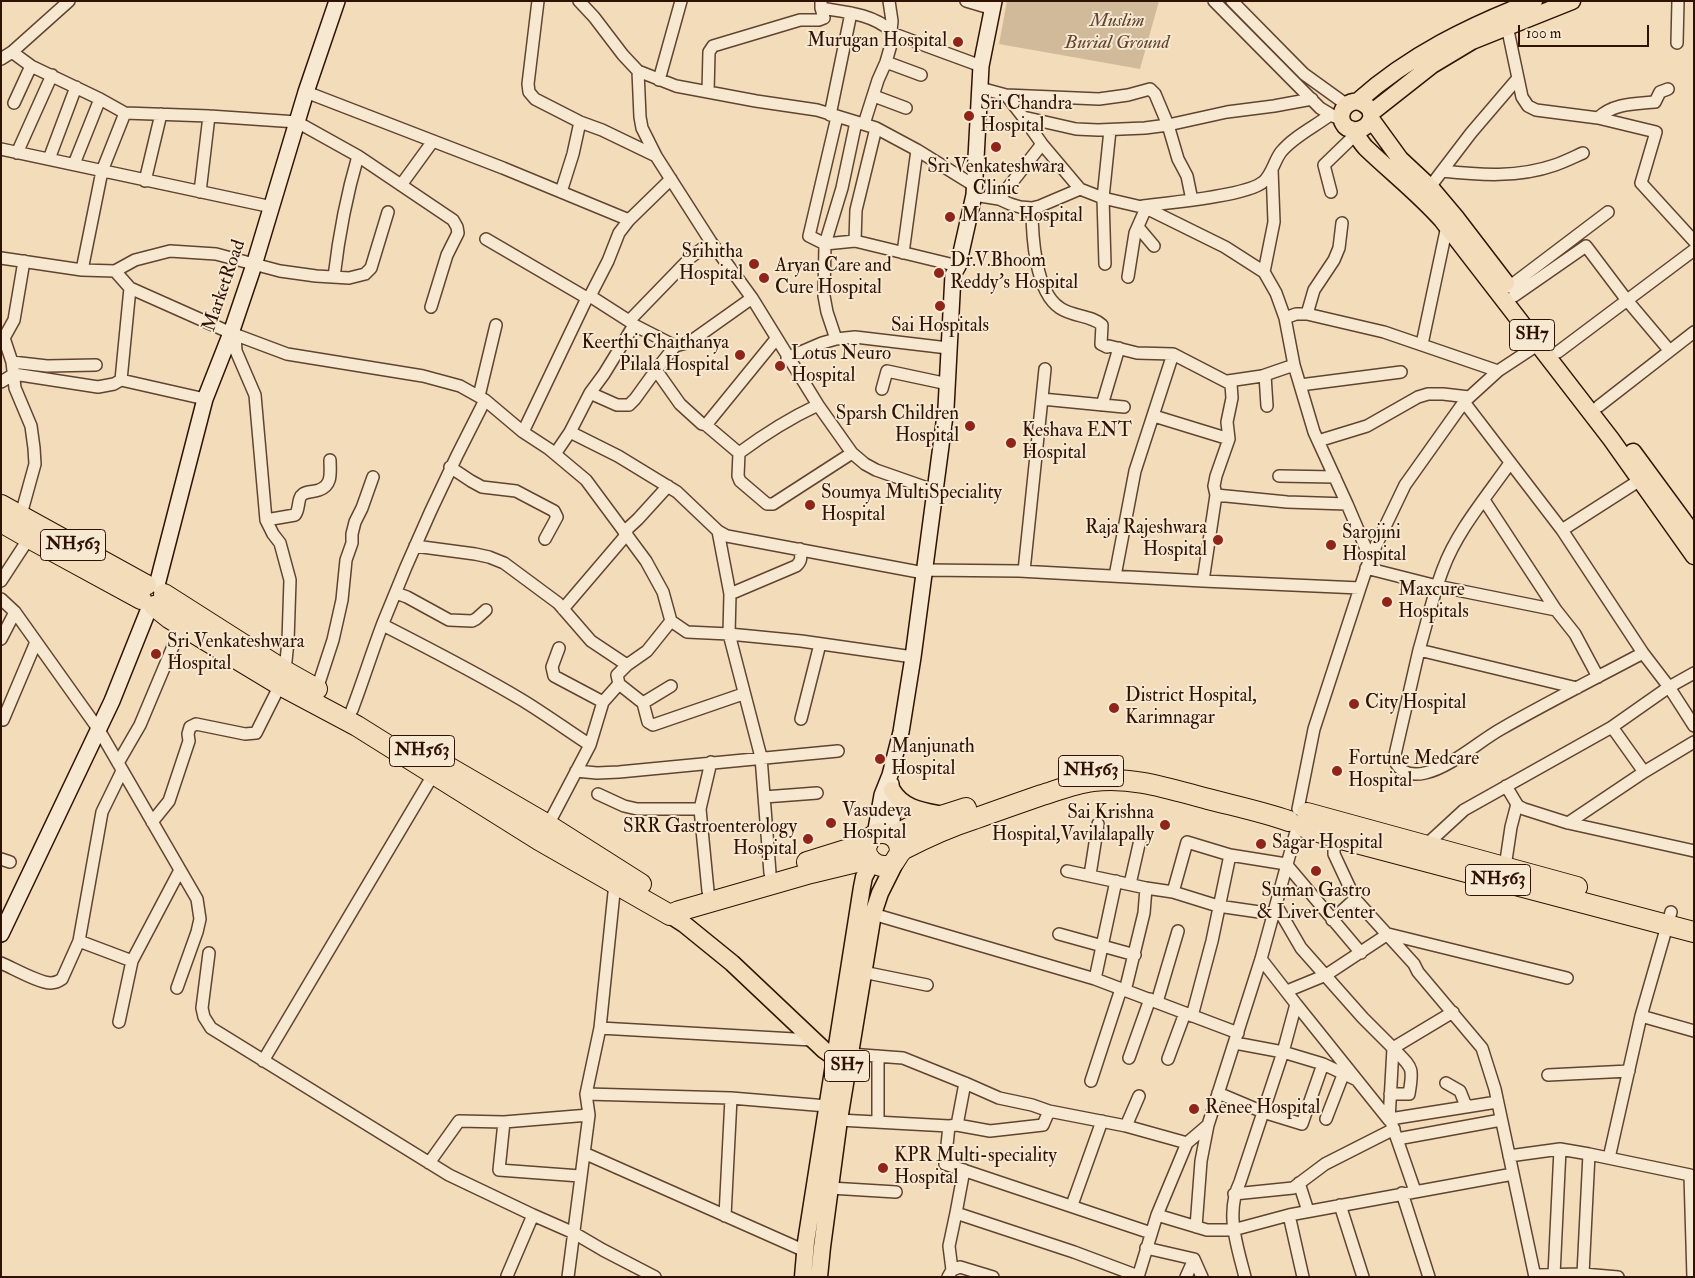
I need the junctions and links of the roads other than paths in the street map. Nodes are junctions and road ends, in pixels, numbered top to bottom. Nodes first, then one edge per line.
1 (69, 1) edge
2 (337, 1) edge
3 (538, 1) edge
4 (579, 1) edge
5 (681, 1) edge
6 (889, 1) edge
7 (966, 1) edge
8 (1214, 1) edge
9 (1232, 1) edge
10 (1534, 1) edge
11 (1572, 1) edge
12 (1678, 1) edge
13 (821, 5) edge
14 (994, 5) edge
15 (851, 13) junction
16 (1507, 26) junction
17 (893, 33) junction
18 (1677, 43) dead end
19 (12, 52) junction
20 (1, 59) edge
21 (886, 62) junction
22 (31, 66) junction
23 (981, 66) junction
24 (638, 70) junction
25 (52, 75) junction
26 (921, 75) dead end
27 (1518, 78) junction
28 (659, 80) junction
29 (76, 87) junction
30 (980, 88) junction
31 (1668, 89) dead end
32 (306, 92) junction
33 (708, 92) junction
34 (1006, 95) junction
35 (874, 96) junction
36 (100, 98) junction
37 (1312, 99) junction
38 (14, 103) dead end
39 (906, 108) dead end
40 (125, 113) junction
41 (161, 114) junction
42 (209, 116) junction
43 (833, 116) junction
44 (1371, 116) junction
45 (1023, 117) junction
46 (1347, 118) junction
47 (1598, 118) junction
48 (297, 122) junction
49 (580, 122) junction
50 (860, 123) junction
51 (1168, 125) junction
52 (876, 128) junction
53 (1110, 130) junction
54 (433, 141) junction
55 (1042, 144) junction
56 (1, 149) edge
57 (917, 150) junction
58 (17, 153) junction
59 (1584, 153) dead end
60 (358, 156) junction
61 (656, 156) junction
62 (49, 159) junction
63 (74, 164) junction
64 (1272, 167) junction
65 (102, 171) junction
66 (1442, 171) junction
67 (671, 179) junction
68 (144, 180) junction
69 (401, 185) junction
70 (1430, 188) junction
71 (1080, 189) junction
72 (975, 191) junction
73 (200, 192) junction
74 (561, 192) junction
75 (1331, 192) dead end
76 (1103, 198) junction
77 (999, 199) junction
78 (1192, 200) junction
79 (272, 207) junction
80 (1143, 207) junction
81 (1032, 208) junction
82 (388, 212) dead end
83 (1608, 212) dead end
84 (628, 220) junction
85 (1342, 223) dead end
86 (1447, 226) junction
87 (1138, 227) junction
88 (486, 239) dead end
89 (855, 241) junction
90 (1694, 241) edge
91 (711, 242) junction
92 (825, 244) junction
93 (1154, 246) dead end
94 (1694, 250) edge
95 (903, 253) junction
96 (1, 258) edge
97 (24, 261) junction
98 (1105, 264) dead end
99 (254, 265) junction
100 (958, 266) junction
101 (82, 270) junction
102 (115, 271) junction
103 (1264, 272) junction
104 (334, 277) junction
105 (1128, 277) dead end
106 (130, 288) junction
107 (1512, 292) junction
108 (589, 297) junction
109 (752, 298) junction
110 (1626, 299) junction
111 (431, 307) dead end
112 (1307, 314) junction
113 (1285, 318) junction
114 (14, 320) junction
115 (1, 322) edge
116 (632, 323) junction
117 (496, 325) dead end
118 (1694, 332) edge
119 (233, 333) junction
120 (3, 338) edge
121 (836, 338) junction
122 (776, 339) junction
123 (1422, 344) junction
124 (1539, 344) junction
125 (675, 346) junction
126 (948, 348) junction
127 (1119, 348) junction
128 (1669, 350) junction
129 (1558, 352) junction
130 (1173, 354) junction
131 (788, 358) junction
132 (12, 362) junction
133 (96, 365) dead end
134 (1294, 365) junction
135 (1044, 368) dead end
136 (656, 370) junction
137 (1498, 371) junction
138 (1401, 372) dead end
139 (14, 374) junction
140 (1265, 375) junction
141 (121, 380) junction
142 (1228, 381) junction
143 (1, 382) edge
144 (948, 384) junction
145 (1300, 385) junction
146 (882, 389) dead end
147 (590, 393) junction
148 (482, 398) junction
149 (205, 399) junction
150 (1042, 399) junction
151 (1466, 400) junction
152 (818, 405) junction
153 (1102, 405) junction
154 (1267, 406) dead end
155 (1598, 406) junction
156 (1124, 407) dead end
157 (1154, 416) junction
158 (706, 425) junction
159 (523, 432) junction
160 (570, 432) junction
161 (1229, 439) junction
162 (1318, 441) junction
163 (739, 453) junction
164 (852, 453) junction
165 (555, 454) junction
166 (330, 460) dead end
167 (1510, 463) junction
168 (450, 467) junction
169 (1279, 476) dead end
170 (373, 477) dead end
171 (1335, 477) junction
172 (1640, 480) junction
173 (668, 486) junction
174 (936, 491) junction
175 (1216, 495) junction
176 (1484, 500) junction
177 (1347, 504) junction
178 (5, 513) edge
179 (266, 520) junction
180 (1562, 530) junction
181 (718, 531) junction
182 (626, 533) junction
183 (1694, 535) edge
184 (29, 538) junction
185 (545, 539) dead end
186 (415, 546) junction
187 (800, 550) junction
188 (1694, 556) edge
189 (1368, 563) junction
190 (1024, 571) junction
191 (924, 572) junction
192 (1114, 576) junction
193 (1, 581) edge
194 (1203, 581) junction
195 (1438, 586) junction
196 (1360, 588) junction
197 (396, 593) junction
198 (730, 594) junction
199 (152, 596) junction
200 (1, 599) edge
201 (486, 610) dead end
202 (563, 610) junction
203 (1556, 610) junction
204 (15, 612) junction
205 (672, 621) junction
206 (182, 625) junction
207 (383, 625) junction
208 (729, 634) junction
209 (1, 639) edge
210 (36, 642) junction
211 (820, 644) junction
212 (558, 648) dead end
213 (1419, 650) junction
214 (1643, 653) junction
215 (913, 657) junction
216 (627, 665) junction
217 (1694, 673) edge
218 (1598, 677) junction
219 (282, 678) junction
220 (619, 684) junction
221 (671, 686) dead end
222 (1669, 687) junction
223 (1577, 688) junction
224 (317, 689) junction
225 (743, 694) junction
226 (603, 702) junction
227 (643, 704) junction
228 (352, 710) junction
229 (801, 719) dead end
230 (3, 720) dead end
231 (1694, 726) edge
232 (1612, 727) junction
233 (99, 730) junction
234 (1694, 742) edge
235 (590, 745) junction
236 (838, 751) dead end
237 (761, 758) junction
238 (711, 762) junction
239 (120, 767) junction
240 (437, 769) junction
241 (576, 770) junction
242 (1644, 772) junction
243 (891, 782) junction
244 (1506, 786) junction
245 (817, 793) dead end
246 (598, 794) dead end
247 (764, 797) junction
248 (1517, 804) junction
249 (700, 810) junction
250 (943, 815) junction
251 (1298, 818) junction
252 (152, 822) junction
253 (1568, 823) junction
254 (1098, 824) dead end
255 (548, 825) junction
256 (1334, 836) junction
257 (1140, 840) dead end
258 (1426, 844) junction
259 (883, 848) junction
260 (1694, 851) edge
261 (1230, 855) junction
262 (1286, 864) junction
263 (1505, 867) junction
264 (180, 870) junction
265 (1067, 871) dead end
266 (770, 873) junction
267 (1090, 875) junction
268 (1116, 881) junction
269 (615, 883) junction
270 (1130, 884) junction
271 (1146, 888) junction
272 (708, 891) junction
273 (1174, 892) junction
274 (1355, 899) junction
275 (1218, 906) junction
276 (668, 909) junction
277 (1275, 909) junction
278 (873, 914) junction
279 (1669, 918) junction
280 (1694, 918) edge
281 (1332, 920) junction
282 (1178, 931) dead end
283 (1694, 932) edge
284 (1, 934) edge
285 (1059, 934) dead end
286 (1388, 934) junction
287 (79, 941) junction
288 (1102, 947) junction
289 (209, 953) dead end
290 (1361, 953) junction
291 (1135, 955) junction
292 (1261, 959) junction
293 (132, 961) junction
294 (1, 963) edge
295 (863, 972) junction
296 (1326, 976) junction
297 (1567, 978) dead end
298 (1096, 979) junction
299 (927, 985) dead end
300 (177, 988) dead end
301 (1123, 990) junction
302 (1286, 991) junction
303 (1153, 1000) junction
304 (1296, 1004) junction
305 (1453, 1012) junction
306 (1189, 1015) junction
307 (1641, 1016) junction
308 (119, 1022) dead end
309 (600, 1028) junction
310 (1694, 1031) edge
311 (1236, 1038) junction
312 (812, 1040) junction
313 (1393, 1048) junction
314 (1283, 1052) junction
315 (842, 1056) junction
316 (878, 1056) junction
317 (1129, 1058) dead end
318 (1168, 1059) dead end
319 (263, 1061) junction
320 (1323, 1064) junction
321 (1629, 1071) junction
322 (1343, 1075) junction
323 (1548, 1075) dead end
324 (1357, 1080) junction
325 (1091, 1082) dead end
326 (965, 1083) junction
327 (1446, 1083) dead end
328 (1218, 1093) junction
329 (586, 1094) junction
330 (1390, 1094) junction
331 (1139, 1096) dead end
332 (731, 1098) junction
333 (1497, 1102) junction
334 (826, 1106) junction
335 (1466, 1106) junction
336 (1049, 1111) junction
337 (1263, 1112) junction
338 (589, 1115) junction
339 (1326, 1119) dead end
340 (839, 1120) junction
341 (1501, 1120) junction
342 (878, 1121) junction
343 (1102, 1121) junction
344 (504, 1122) junction
345 (1208, 1125) junction
346 (953, 1126) junction
347 (1126, 1126) junction
348 (1392, 1127) junction
349 (1187, 1143) junction
350 (1560, 1149) junction
351 (584, 1153) junction
352 (1589, 1154) junction
353 (1509, 1156) junction
354 (1609, 1158) junction
355 (429, 1163) junction
356 (964, 1170) junction
357 (1513, 1174) junction
358 (1692, 1175) edge
359 (580, 1176) junction
360 (1299, 1183) junction
361 (830, 1188) junction
362 (1415, 1191) junction
363 (896, 1192) dead end
364 (1234, 1194) junction
365 (1402, 1194) junction
366 (1072, 1205) junction
367 (1340, 1205) junction
368 (1308, 1211) junction
369 (956, 1214) junction
370 (532, 1215) junction
371 (1157, 1215) junction
372 (1289, 1215) junction
373 (725, 1216) junction
374 (1196, 1227) junction
375 (1233, 1230) junction
376 (574, 1233) junction
377 (1152, 1233) junction
378 (1694, 1244) edge
379 (1146, 1248) junction
380 (805, 1251) junction
381 (1194, 1259) junction
382 (637, 1272) edge
383 (950, 1273) edge
384 (1583, 1274) junction
385 (1554, 1275) junction
386 (507, 1276) edge
387 (1138, 1276) edge
388 (1535, 1276) edge
389 (568, 1277) edge
390 (655, 1277) edge
391 (802, 1277) edge
392 (819, 1277) edge
393 (993, 1277) edge
394 (1186, 1277) edge
395 (1202, 1277) edge
396 (1246, 1277) edge
397 (1303, 1277) edge
398 (1363, 1277) edge
399 (1430, 1277) edge
400 (1618, 1277) edge
401 (1693, 1277) edge

1 - 19 street
2 - 32 street, MarketRoad
3 - 49 street
4 - 24 street
5 - 28 street
6 - 17 street
7 - 14 street
8 - 37 street
9 - 46 street
10 - 46 main road
11 - 16 main road
12 - 18 street
13 - 15 street
13 - 33 street
14 - 23 street
15 - 17 street
15 - 43 street
16 - 27 street
16 - 44 main road
17 - 21 street
17 - 23 street
19 - 20 street
19 - 22 street
21 - 26 street
21 - 35 street
22 - 25 street
22 - 38 street
23 - 30 street
24 - 28 street
24 - 61 street
25 - 29 street
25 - 58 street
27 - 47 street
27 - 66 street
28 - 33 street
29 - 36 street
29 - 62 street
30 - 34 street
30 - 72 street
31 - 47 street
32 - 48 street, MarketRoad
32 - 54 street
33 - 43 street
34 - 45 street
34 - 51 street
35 - 39 street
35 - 50 street
36 - 40 street
36 - 63 street
37 - 46 street
37 - 51 street
40 - 41 street
40 - 65 street
41 - 42 street
41 - 68 street
42 - 48 street
42 - 73 street
43 - 50 street
43 - 92 street
44 - 46 main road, SH7
44 - 46 main road
44 - 70 main road, SH7
45 - 53 street
45 - 55 street
46 - 64 street
46 - 75 street
46 - 86 main road, SH7
47 - 90 street
48 - 60 street
48 - 79 street, MarketRoad
49 - 61 street
49 - 74 street
50 - 52 street
50 - 92 street
51 - 53 street
51 - 78 street
52 - 57 street
52 - 89 street
53 - 76 street
54 - 69 street
54 - 74 street
55 - 71 street
55 - 77 street
56 - 58 street
57 - 72 street
57 - 95 street
58 - 62 street
59 - 66 street
60 - 69 street
60 - 104 street
61 - 67 street
62 - 63 street
63 - 65 street
64 - 78 street
64 - 103 street
65 - 68 street
65 - 101 street
66 - 70 street
67 - 84 street
67 - 91 street
68 - 73 street
69 - 111 street
70 - 107 main road, SH7
71 - 76 street
71 - 81 street
72 - 77 street
72 - 100 street
73 - 79 street
74 - 84 street
76 - 80 street
76 - 98 street
77 - 81 street
78 - 80 street
79 - 99 street, MarketRoad
80 - 87 street
80 - 103 street
81 - 127 street
82 - 104 street
83 - 107 street
84 - 108 street
85 - 112 street
86 - 123 street
86 - 124 main road, SH7
87 - 93 street
87 - 105 street
88 - 108 street
89 - 92 street
89 - 95 street
91 - 109 street
91 - 116 street
92 - 121 street
94 - 110 street
95 - 100 street
96 - 97 street
97 - 101 street
97 - 114 street
99 - 102 street
99 - 104 street
99 - 119 street, MarketRoad
100 - 126 street
101 - 102 street
102 - 106 street
103 - 113 street
106 - 119 street
106 - 141 street
107 - 110 street
107 - 129 main road, SH7
108 - 116 street
108 - 159 street
109 - 122 street
109 - 125 street
110 - 128 street
110 - 129 street
112 - 113 street
112 - 123 street
113 - 134 street
114 - 115 street
114 - 120 street
116 - 125 street
116 - 147 street
117 - 148 street
118 - 128 street
119 - 148 street
119 - 149 street, MarketRoad
119 - 179 street
120 - 132 street
121 - 126 street
121 - 131 street
122 - 131 street
122 - 158 street
123 - 137 street
124 - 137 street
124 - 172 main road, SH7
125 - 136 street
126 - 144 street
127 - 130 street
127 - 153 street
128 - 155 street
129 - 155 main road, SH7
130 - 142 street
130 - 157 street
131 - 152 street
132 - 133 street
132 - 139 street
134 - 140 street
134 - 145 street
135 - 150 street
136 - 147 street
136 - 158 street
137 - 151 street
138 - 145 street
139 - 141 street
139 - 143 street
139 - 178 street
140 - 142 street
140 - 154 street
141 - 149 street
142 - 161 street
144 - 146 street
144 - 174 street
145 - 162 street
147 - 160 street
148 - 159 street
148 - 168 street
149 - 199 street, MarketRoad
150 - 153 street
150 - 190 street
151 - 162 street
151 - 167 street
151 - 189 street
152 - 163 street
152 - 164 street
153 - 156 street
155 - 183 main road, SH7
157 - 161 street
157 - 192 street
158 - 163 street
159 - 165 street
160 - 165 street
160 - 173 street
161 - 175 street
162 - 171 street
163 - 164 street
164 - 174 street
165 - 182 street
166 - 179 street
167 - 176 street
167 - 180 street
168 - 185 street
168 - 186 street
169 - 171 street
170 - 224 street
171 - 177 street
172 - 180 street
172 - 188 main road, SH7
173 - 181 street
173 - 182 street
174 - 191 street
175 - 177 street
175 - 194 street
176 - 195 street
176 - 203 street
177 - 189 street
178 - 184 highway, NH563
178 - 199 highway, NH563
179 - 219 street
180 - 214 street
181 - 187 street
181 - 198 street
182 - 202 street
182 - 205 street
184 - 193 street
184 - 199 highway, NH563
186 - 197 street
186 - 202 street
187 - 191 street
187 - 198 street
189 - 195 street
189 - 196 street
190 - 191 street
190 - 192 street
191 - 215 street
192 - 194 street
194 - 196 street
195 - 203 street
195 - 213 street
196 - 251 street
197 - 201 street
197 - 207 street
198 - 208 street
199 - 206 highway, NH563
199 - 219 highway, NH563
199 - 233 street, MarketRoad
200 - 204 street
202 - 216 street
203 - 218 street
204 - 209 street
204 - 210 street
205 - 208 street
205 - 216 street
206 - 219 highway, NH563
206 - 239 street
207 - 228 street
207 - 235 street
208 - 211 street
208 - 225 street
210 - 230 street
210 - 233 street
211 - 215 street
211 - 229 street
212 - 226 street
213 - 223 street
213 - 223 street
214 - 218 street
214 - 222 street
215 - 243 street
216 - 220 street
217 - 222 street
218 - 223 street
219 - 224 highway, NH563
219 - 240 highway, NH563
219 - 252 street
220 - 226 street
220 - 227 street
221 - 227 street
222 - 231 street
222 - 232 street
224 - 228 highway, NH563
225 - 227 street
225 - 237 street
226 - 235 street
228 - 240 highway, NH563
232 - 242 street
232 - 244 street
233 - 239 street
233 - 284 street, MarketRoad
234 - 242 street
235 - 241 street
236 - 237 street
237 - 238 street
237 - 247 street
238 - 241 street
238 - 249 street
239 - 252 street
239 - 287 street
240 - 255 highway, NH563
240 - 269 highway, NH563
240 - 319 street
241 - 255 street
242 - 253 street
243 - 250 main road
243 - 259 street
244 - 248 street
244 - 258 street
245 - 247 street
246 - 249 street
247 - 266 street
248 - 253 street
248 - 263 street
249 - 272 street
250 - 251 highway, NH563
250 - 259 highway, NH563
251 - 256 highway, NH563
251 - 258 highway, NH563
251 - 259 highway, NH563
251 - 262 street
252 - 264 street
253 - 260 street
254 - 267 street
255 - 276 highway, NH563
256 - 274 street
256 - 279 highway, NH563
257 - 270 street
258 - 263 highway, NH563
259 - 266 highway, NH563
259 - 276 highway, NH563
259 - 278 main road, SH7
259 - 315 main road, SH7
261 - 262 street
261 - 273 street
261 - 275 street
262 - 277 street
262 - 281 street
263 - 279 highway, NH563
264 - 293 street
264 - 300 street
265 - 267 street
266 - 272 highway, NH563
267 - 268 street
268 - 270 street
268 - 288 street
269 - 276 highway, NH563
269 - 309 street
270 - 271 street
271 - 273 street
271 - 291 street
272 - 276 highway, NH563
273 - 275 street
274 - 281 street
274 - 286 street
275 - 277 street
275 - 306 street
276 - 312 main road
276 - 315 main road
277 - 292 street
277 - 296 street
278 - 295 main road, SH7
278 - 298 street
279 - 280 highway, NH563
279 - 283 highway, NH563
279 - 307 street
281 - 290 street
282 - 303 street
285 - 288 street
286 - 290 street
286 - 297 street
286 - 305 street
287 - 293 street
287 - 294 street
288 - 291 street
288 - 298 street
289 - 319 street
290 - 296 street
291 - 301 street
292 - 302 street
292 - 311 street
293 - 308 street
295 - 299 street
295 - 315 main road, SH7
296 - 302 street
296 - 313 street
298 - 301 street
301 - 303 street
301 - 325 street
302 - 304 street
303 - 306 street
303 - 317 street
304 - 314 street
304 - 324 street
305 - 313 street
305 - 333 street
306 - 311 street
306 - 318 street
307 - 310 street
307 - 321 street
309 - 312 street
309 - 329 street
311 - 314 street
311 - 328 street
312 - 315 main road
313 - 330 street
313 - 330 street
314 - 320 street
314 - 337 street
315 - 316 street
315 - 334 main road, SH7
315 - 340 main road, SH7
316 - 326 street
316 - 342 street
319 - 355 street
320 - 322 street
320 - 337 street
321 - 323 street
321 - 354 street
322 - 324 street
322 - 339 street
324 - 348 street
326 - 336 street
326 - 346 street
327 - 335 street
328 - 337 street
328 - 345 street
329 - 332 street
329 - 338 street
330 - 348 street
331 - 347 street
332 - 334 street
332 - 373 street
333 - 335 street
333 - 341 street
334 - 380 main road, SH7
335 - 348 street
336 - 343 street
336 - 346 street
337 - 364 street
338 - 344 street
338 - 351 street
340 - 342 street
340 - 361 main road, SH7
341 - 348 street
341 - 353 street
342 - 346 street
343 - 347 street
343 - 366 street
344 - 355 street
344 - 359 street
345 - 349 street
345 - 374 street
346 - 356 street
347 - 349 street
348 - 360 street
348 - 362 street
349 - 371 street
350 - 352 street
350 - 353 street
350 - 385 street
351 - 359 street
351 - 373 street
352 - 354 street
352 - 384 street
353 - 357 street
354 - 358 street
355 - 370 street
356 - 366 street
356 - 369 street
357 - 362 street
357 - 388 street
358 - 378 street
359 - 376 street
360 - 364 street
360 - 368 street
361 - 363 street
361 - 392 main road, SH7
362 - 365 street
364 - 375 street
365 - 367 street
365 - 399 street
366 - 377 street
367 - 368 street
367 - 398 street
368 - 372 street
369 - 383 street
369 - 387 street
370 - 376 street
370 - 386 street
371 - 374 street
371 - 377 street
372 - 375 street
372 - 397 street
373 - 380 street
374 - 375 street
375 - 396 street
376 - 382 street
376 - 389 street
377 - 379 street
378 - 401 street
379 - 381 street
379 - 387 street
380 - 391 main road, SH7
381 - 394 street
381 - 395 street
382 - 390 street
383 - 393 street
384 - 385 street
384 - 400 street
385 - 388 street

